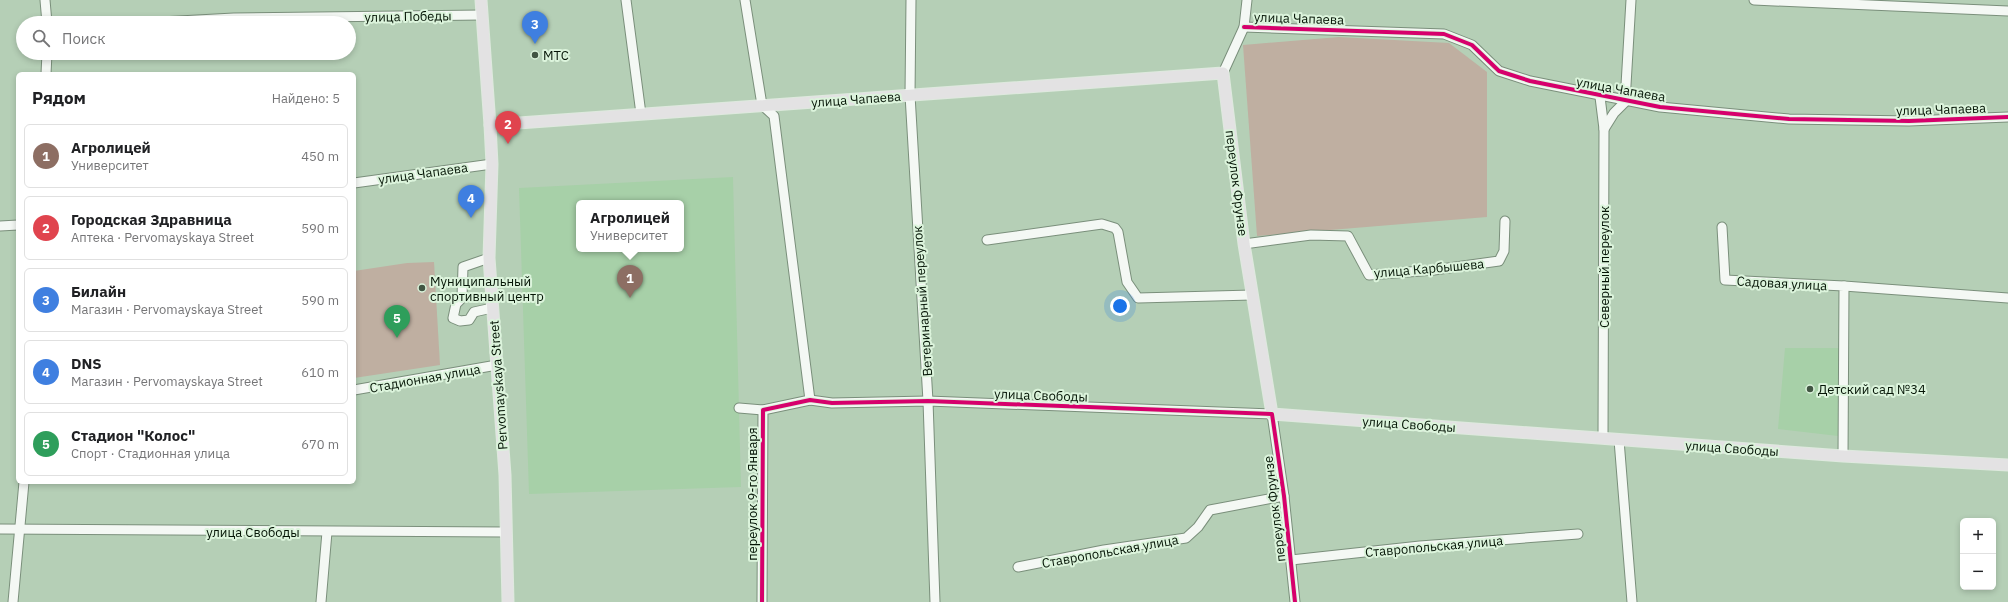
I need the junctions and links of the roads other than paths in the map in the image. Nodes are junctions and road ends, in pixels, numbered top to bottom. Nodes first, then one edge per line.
1 (46, 0) edge
2 (481, 0) edge
3 (626, 0) edge
4 (745, 0) edge
5 (911, 0) edge
6 (1247, 0) edge
7 (1631, 0) edge
8 (1754, 0) edge
9 (2008, 11) edge
10 (482, 15) junction
11 (47, 16) edge
12 (356, 17) edge
13 (1244, 27) junction
14 (46, 60) edge
15 (46, 72) edge
16 (1223, 73) junction
17 (910, 95) junction
18 (1600, 97) junction
19 (1625, 102) junction
20 (762, 105) junction
21 (641, 114) junction
22 (2008, 117) edge
23 (490, 125) junction
24 (1604, 129) junction
25 (492, 164) junction
26 (356, 183) edge
27 (1505, 221) dead end
28 (16, 225) edge
29 (0, 226) edge
30 (1722, 227) dead end
31 (987, 240) dead end
32 (1244, 244) junction
33 (489, 258) junction
34 (1844, 286) junction
35 (1252, 295) junction
36 (2008, 298) edge
37 (492, 308) junction
38 (497, 365) junction
39 (356, 390) edge
40 (810, 400) junction
41 (928, 401) junction
42 (740, 408) dead end
43 (762, 410) junction
44 (1272, 414) junction
45 (1603, 438) junction
46 (1619, 440) junction
47 (1843, 456) junction
48 (2008, 465) edge
49 (24, 484) edge
50 (1284, 496) junction
51 (0, 529) edge
52 (20, 530) junction
53 (327, 532) junction
54 (505, 532) junction
55 (1578, 534) dead end
56 (1291, 560) junction
57 (1018, 567) dead end
58 (13, 602) edge
59 (321, 602) edge
60 (508, 602) edge
61 (762, 602) edge
62 (935, 602) edge
63 (1295, 602) edge
64 (1632, 602) edge

1 - 11 street
2 - 10 main road, Pervomayskaya Street
3 - 21 street
4 - 20 street
5 - 17 street, Ветеринарный переулок
6 - 13 street
7 - 19 street
8 - 9 street
10 - 12 street, улица Победы
10 - 23 main road, Pervomayskaya Street
13 - 16 street
13 - 18 street, улица Чапаева
14 - 15 street
16 - 17 main road, улица Чапаева
16 - 32 main road, переулок Фрунзе
17 - 20 main road, улица Чапаева
17 - 41 street, Ветеринарный переулок
18 - 19 street, улица Чапаева
18 - 24 street, Северный переулок
19 - 22 street, улица Чапаева
19 - 24 street
20 - 21 main road, улица Чапаева
20 - 40 street
21 - 23 main road, улица Чапаева
23 - 25 main road, Pervomayskaya Street
24 - 45 street, Северный переулок
25 - 26 street, улица Чапаева
25 - 33 main road, Pervomayskaya Street
27 - 32 street, улица Карбышева
28 - 29 street
30 - 34 street, Садовая улица
31 - 35 street
32 - 35 main road, переулок Фрунзе
33 - 37 main road, Pervomayskaya Street
33 - 37 street
34 - 36 street, Садовая улица
34 - 47 street, Садовая улица
35 - 44 main road, переулок Фрунзе
37 - 38 main road, Pervomayskaya Street
38 - 39 street, Стадионная улица
38 - 54 main road, Pervomayskaya Street
40 - 41 street, улица Свободы
40 - 43 street, переулок 9-го Января
41 - 44 street, улица Свободы
41 - 62 street, Ветеринарный переулок
42 - 43 street
43 - 61 street, переулок 9-го Января
44 - 45 main road, улица Свободы
44 - 50 street, переулок Фрунзе
45 - 46 main road, улица Свободы
46 - 47 main road, улица Свободы
46 - 64 street
47 - 48 main road, улица Свободы
49 - 52 street
50 - 56 street, переулок Фрунзе
50 - 57 street, Ставропольская улица
51 - 52 street, улица Свободы
52 - 53 street, улица Свободы
52 - 58 street
53 - 54 street, улица Свободы
53 - 59 street
54 - 60 main road, Pervomayskaya Street
55 - 56 street, Ставропольская улица
56 - 63 street, переулок Фрунзе

